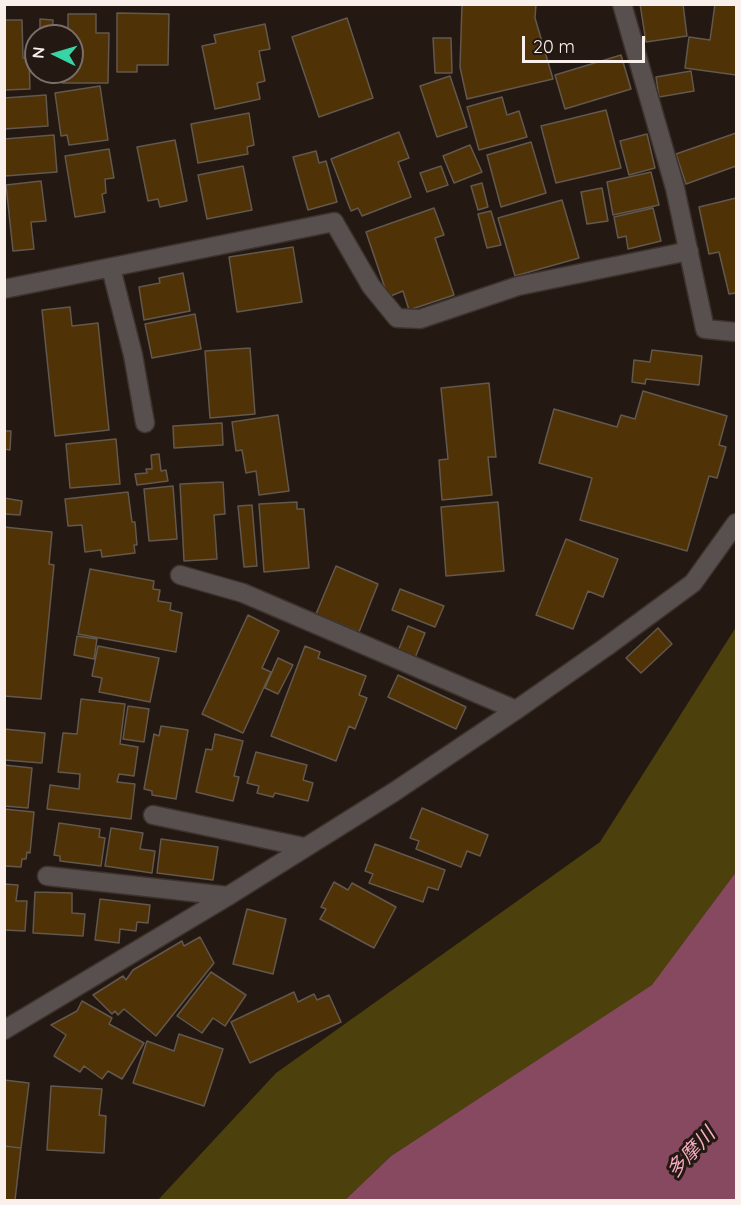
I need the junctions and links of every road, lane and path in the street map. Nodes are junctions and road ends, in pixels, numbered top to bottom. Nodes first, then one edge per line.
1 (622, 4) edge
2 (689, 251) junction
3 (111, 268) junction
4 (4, 289) edge
5 (736, 332) edge
6 (145, 423) dead end
7 (736, 523) edge
8 (180, 575) dead end
9 (516, 710) junction
10 (153, 814) dead end
11 (304, 847) junction
12 (47, 876) dead end
13 (228, 896) junction
14 (4, 1030) edge

1 - 2 street
2 - 3 street
2 - 5 street
3 - 4 street
3 - 6 street
7 - 9 street
8 - 9 street
9 - 11 street
10 - 11 street
11 - 13 street
12 - 13 street
13 - 14 street

